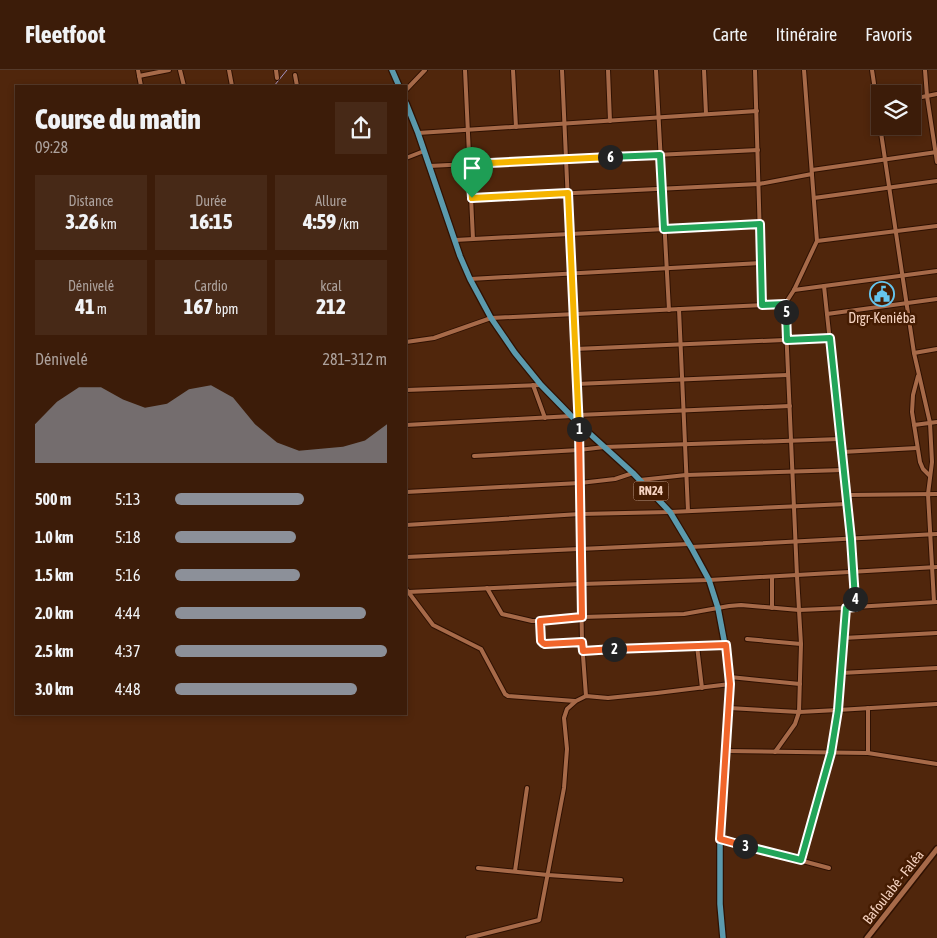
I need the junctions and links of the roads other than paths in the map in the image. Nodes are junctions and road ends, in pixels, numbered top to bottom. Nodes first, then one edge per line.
1 (138, 70) edge
2 (170, 70) edge
3 (180, 70) edge
4 (228, 70) edge
5 (276, 70) edge
6 (392, 70) edge
7 (425, 70) edge
8 (465, 70) edge
9 (513, 70) edge
10 (562, 70) edge
11 (608, 70) edge
12 (656, 70) edge
13 (704, 70) edge
14 (756, 70) edge
15 (804, 70) edge
16 (872, 70) edge
17 (925, 70) edge
18 (295, 75) dead end
19 (139, 76) junction
20 (277, 78) dead end
21 (141, 85) edge
22 (184, 85) edge
23 (232, 85) edge
24 (298, 85) edge
25 (399, 85) edge
26 (875, 85) edge
27 (407, 89) edge
28 (937, 94) edge
29 (927, 96) junction
30 (921, 97) edge
31 (407, 106) edge
32 (757, 111) junction
33 (706, 114) junction
34 (658, 118) junction
35 (610, 121) junction
36 (564, 124) junction
37 (516, 127) junction
38 (468, 130) junction
39 (418, 133) junction
40 (881, 135) edge
41 (758, 150) junction
42 (424, 151) junction
43 (936, 152) edge
44 (660, 155) junction
45 (407, 158) edge
46 (566, 159) junction
47 (885, 159) junction
48 (937, 162) edge
49 (470, 164) junction
50 (429, 166) junction
51 (812, 172) junction
52 (937, 181) edge
53 (759, 184) junction
54 (889, 188) junction
55 (662, 189) junction
56 (568, 193) junction
57 (472, 198) junction
58 (814, 198) junction
59 (760, 224) junction
60 (937, 226) edge
61 (664, 229) junction
62 (896, 231) junction
63 (570, 234) junction
64 (473, 239) junction
65 (455, 240) junction
66 (817, 241) junction
67 (761, 263) junction
68 (666, 268) junction
69 (937, 271) edge
70 (571, 273) junction
71 (902, 276) junction
72 (470, 278) junction
73 (824, 286) junction
74 (794, 290) junction
75 (937, 300) edge
76 (785, 304) junction
77 (906, 304) junction
78 (762, 305) junction
79 (679, 309) junction
80 (669, 310) junction
81 (573, 314) junction
82 (827, 314) junction
83 (491, 318) junction
84 (830, 338) junction
85 (787, 340) junction
86 (407, 342) edge
87 (681, 344) junction
88 (575, 349) junction
89 (937, 349) edge
90 (914, 353) junction
91 (918, 374) junction
92 (788, 375) junction
93 (682, 380) junction
94 (576, 384) junction
95 (533, 385) junction
96 (541, 385) junction
97 (407, 390) edge
98 (790, 406) junction
99 (684, 410) junction
100 (575, 415) junction
101 (545, 418) junction
102 (937, 422) edge
103 (578, 423) junction
104 (930, 423) junction
105 (407, 425) edge
106 (914, 425) junction
107 (840, 439) junction
108 (791, 440) junction
109 (685, 444) junction
110 (604, 446) junction
111 (917, 448) junction
112 (579, 450) junction
113 (842, 452) junction
114 (474, 456) dead end
115 (844, 470) junction
116 (792, 472) junction
117 (633, 473) junction
118 (686, 476) junction
119 (930, 476) junction
120 (640, 480) junction
121 (580, 483) junction
122 (407, 492) edge
123 (847, 494) junction
124 (928, 494) junction
125 (937, 494) edge
126 (847, 504) junction
127 (794, 507) junction
128 (688, 511) junction
129 (670, 512) junction
130 (580, 514) junction
131 (407, 525) edge
132 (937, 534) edge
133 (931, 535) junction
134 (851, 539) junction
135 (795, 542) junction
136 (690, 545) junction
137 (580, 549) junction
138 (407, 557) edge
139 (935, 568) edge
140 (853, 572) junction
141 (797, 576) junction
142 (772, 577) junction
143 (708, 580) junction
144 (581, 584) junction
145 (487, 588) junction
146 (407, 590) edge
147 (936, 602) edge
148 (855, 607) junction
149 (718, 608) junction
150 (772, 608) junction
151 (846, 608) junction
152 (799, 610) junction
153 (582, 617) junction
154 (540, 621) junction
155 (937, 633) edge
156 (747, 638) dead end
157 (843, 638) junction
158 (582, 642) junction
159 (801, 644) junction
160 (726, 645) junction
161 (697, 646) junction
162 (583, 651) junction
163 (937, 668) edge
164 (840, 673) junction
165 (730, 681) junction
166 (800, 684) junction
167 (702, 688) junction
168 (586, 696) junction
169 (576, 701) junction
170 (937, 704) edge
171 (730, 708) junction
172 (868, 708) junction
173 (838, 710) junction
174 (799, 712) junction
175 (726, 751) junction
176 (775, 752) junction
177 (831, 753) junction
178 (868, 753) junction
179 (937, 764) edge
180 (527, 788) dead end
181 (720, 839) junction
182 (937, 849) edge
183 (801, 860) junction
184 (478, 868) dead end
185 (829, 868) dead end
186 (515, 871) junction
187 (548, 875) junction
188 (621, 880) dead end
189 (468, 938) edge
190 (723, 938) edge
191 (868, 938) edge

1 - 19 street
2 - 19 street
3 - 22 street
4 - 23 street
5 - 20 street
6 - 25 main road
7 - 27 street
8 - 38 street
9 - 37 street
10 - 36 street
11 - 35 street
12 - 34 street
13 - 33 street
14 - 32 street
15 - 51 street
16 - 26 street
17 - 29 street
18 - 24 street
19 - 21 street
28 - 29 street
29 - 30 street
29 - 43 street
31 - 39 main road, RN24
32 - 33 street
32 - 41 street
33 - 34 street
34 - 35 street
34 - 44 street
35 - 36 street
36 - 37 street
36 - 46 street
37 - 38 street
38 - 39 street
38 - 49 street
39 - 42 main road, RN24
40 - 47 street
41 - 44 street
41 - 53 street
42 - 45 street
42 - 50 main road, RN24
43 - 47 street
43 - 48 street
44 - 46 street
44 - 55 street
46 - 49 street
46 - 56 street
47 - 51 street
47 - 54 street
49 - 50 street
49 - 57 street
50 - 65 main road, RN24
51 - 53 street
51 - 58 street
52 - 54 street
53 - 55 street
53 - 59 street
54 - 58 street
54 - 62 street
55 - 56 street
55 - 61 street
56 - 57 street
56 - 63 street
57 - 64 street
58 - 66 street
59 - 61 street
59 - 67 street
60 - 62 street
61 - 63 street
61 - 68 street
62 - 66 street
62 - 71 street
63 - 64 street
63 - 70 street
64 - 65 street
65 - 72 main road, RN24
66 - 74 street
67 - 68 street
67 - 78 street
68 - 70 street
68 - 80 street
69 - 71 street
70 - 72 street
70 - 81 street
71 - 73 street
71 - 77 street
72 - 83 main road, RN24
73 - 74 street
73 - 82 street
74 - 76 street
75 - 77 street
76 - 78 street
76 - 85 street
77 - 82 street
77 - 90 street
78 - 79 street
79 - 80 street
79 - 87 street
80 - 81 street
81 - 83 street
81 - 88 street
82 - 84 street
83 - 86 street
83 - 96 main road, RN24
84 - 85 street
84 - 107 street
85 - 87 street
85 - 92 street
87 - 88 street
87 - 93 street
88 - 94 street
89 - 90 street
90 - 91 street
91 - 104 street
91 - 106 street
92 - 93 street
92 - 98 street
93 - 94 street
93 - 99 street
94 - 100 street
95 - 96 street
95 - 97 street
95 - 101 street
96 - 100 main road, RN24
98 - 99 street
98 - 108 street
99 - 100 street
99 - 109 street
100 - 101 street
100 - 103 main road, RN24
101 - 105 street
102 - 104 street
103 - 110 main road, RN24
103 - 112 street
104 - 106 street
104 - 119 street
106 - 111 street
107 - 108 street
107 - 113 street
108 - 109 street
108 - 116 street
109 - 110 street
109 - 118 street
110 - 112 street
110 - 117 main road, RN24
111 - 113 street
111 - 119 street
112 - 114 street
112 - 121 street
113 - 115 street
115 - 116 street
115 - 123 street
116 - 118 street
116 - 127 street
117 - 120 main road, RN24
117 - 121 street
118 - 120 street
118 - 128 street
119 - 124 street
120 - 129 main road, RN24
121 - 122 street
121 - 130 street
123 - 124 street
123 - 126 street
124 - 125 street
124 - 133 street
126 - 127 street
126 - 134 street
127 - 128 street
127 - 135 street
128 - 129 street
129 - 130 street
129 - 136 main road, RN24
130 - 131 street
130 - 137 street
132 - 133 street
133 - 134 street
133 - 139 street
134 - 135 street
134 - 140 street
135 - 136 street
135 - 141 street
136 - 137 street
136 - 143 main road, RN24
137 - 138 street
137 - 144 street
139 - 140 street
139 - 147 street
140 - 141 street
140 - 148 street
141 - 142 street
141 - 152 street
142 - 143 street
142 - 150 street
143 - 144 street
143 - 149 main road, RN24
144 - 145 street
144 - 153 street
145 - 146 street
145 - 154 street
146 - 169 street
147 - 148 street
148 - 151 street
149 - 150 street
149 - 153 street
149 - 160 main road, RN24
150 - 152 street
151 - 152 street
151 - 157 street
152 - 159 street
153 - 154 street
153 - 158 street
154 - 158 street
155 - 157 street
156 - 159 street
157 - 164 street
158 - 162 street
159 - 166 street
160 - 161 street
160 - 165 main road, RN24
161 - 162 street
161 - 167 street
162 - 168 street
163 - 164 street
164 - 173 street
165 - 166 street
165 - 167 street
165 - 171 main road, RN24
166 - 174 street
167 - 168 street
168 - 169 street
169 - 187 street
170 - 172 street
171 - 174 street
171 - 175 main road, RN24
172 - 173 street
172 - 178 street
173 - 174 street
173 - 177 street
174 - 176 street
175 - 176 street
175 - 181 main road, RN24
176 - 177 street
177 - 178 street
177 - 183 street
178 - 179 street
180 - 186 street
181 - 183 street
181 - 190 main road, RN24
182 - 191 main road, Bafoulabé - Faléa
183 - 185 street
184 - 186 street
186 - 187 street
187 - 188 street
187 - 189 street

